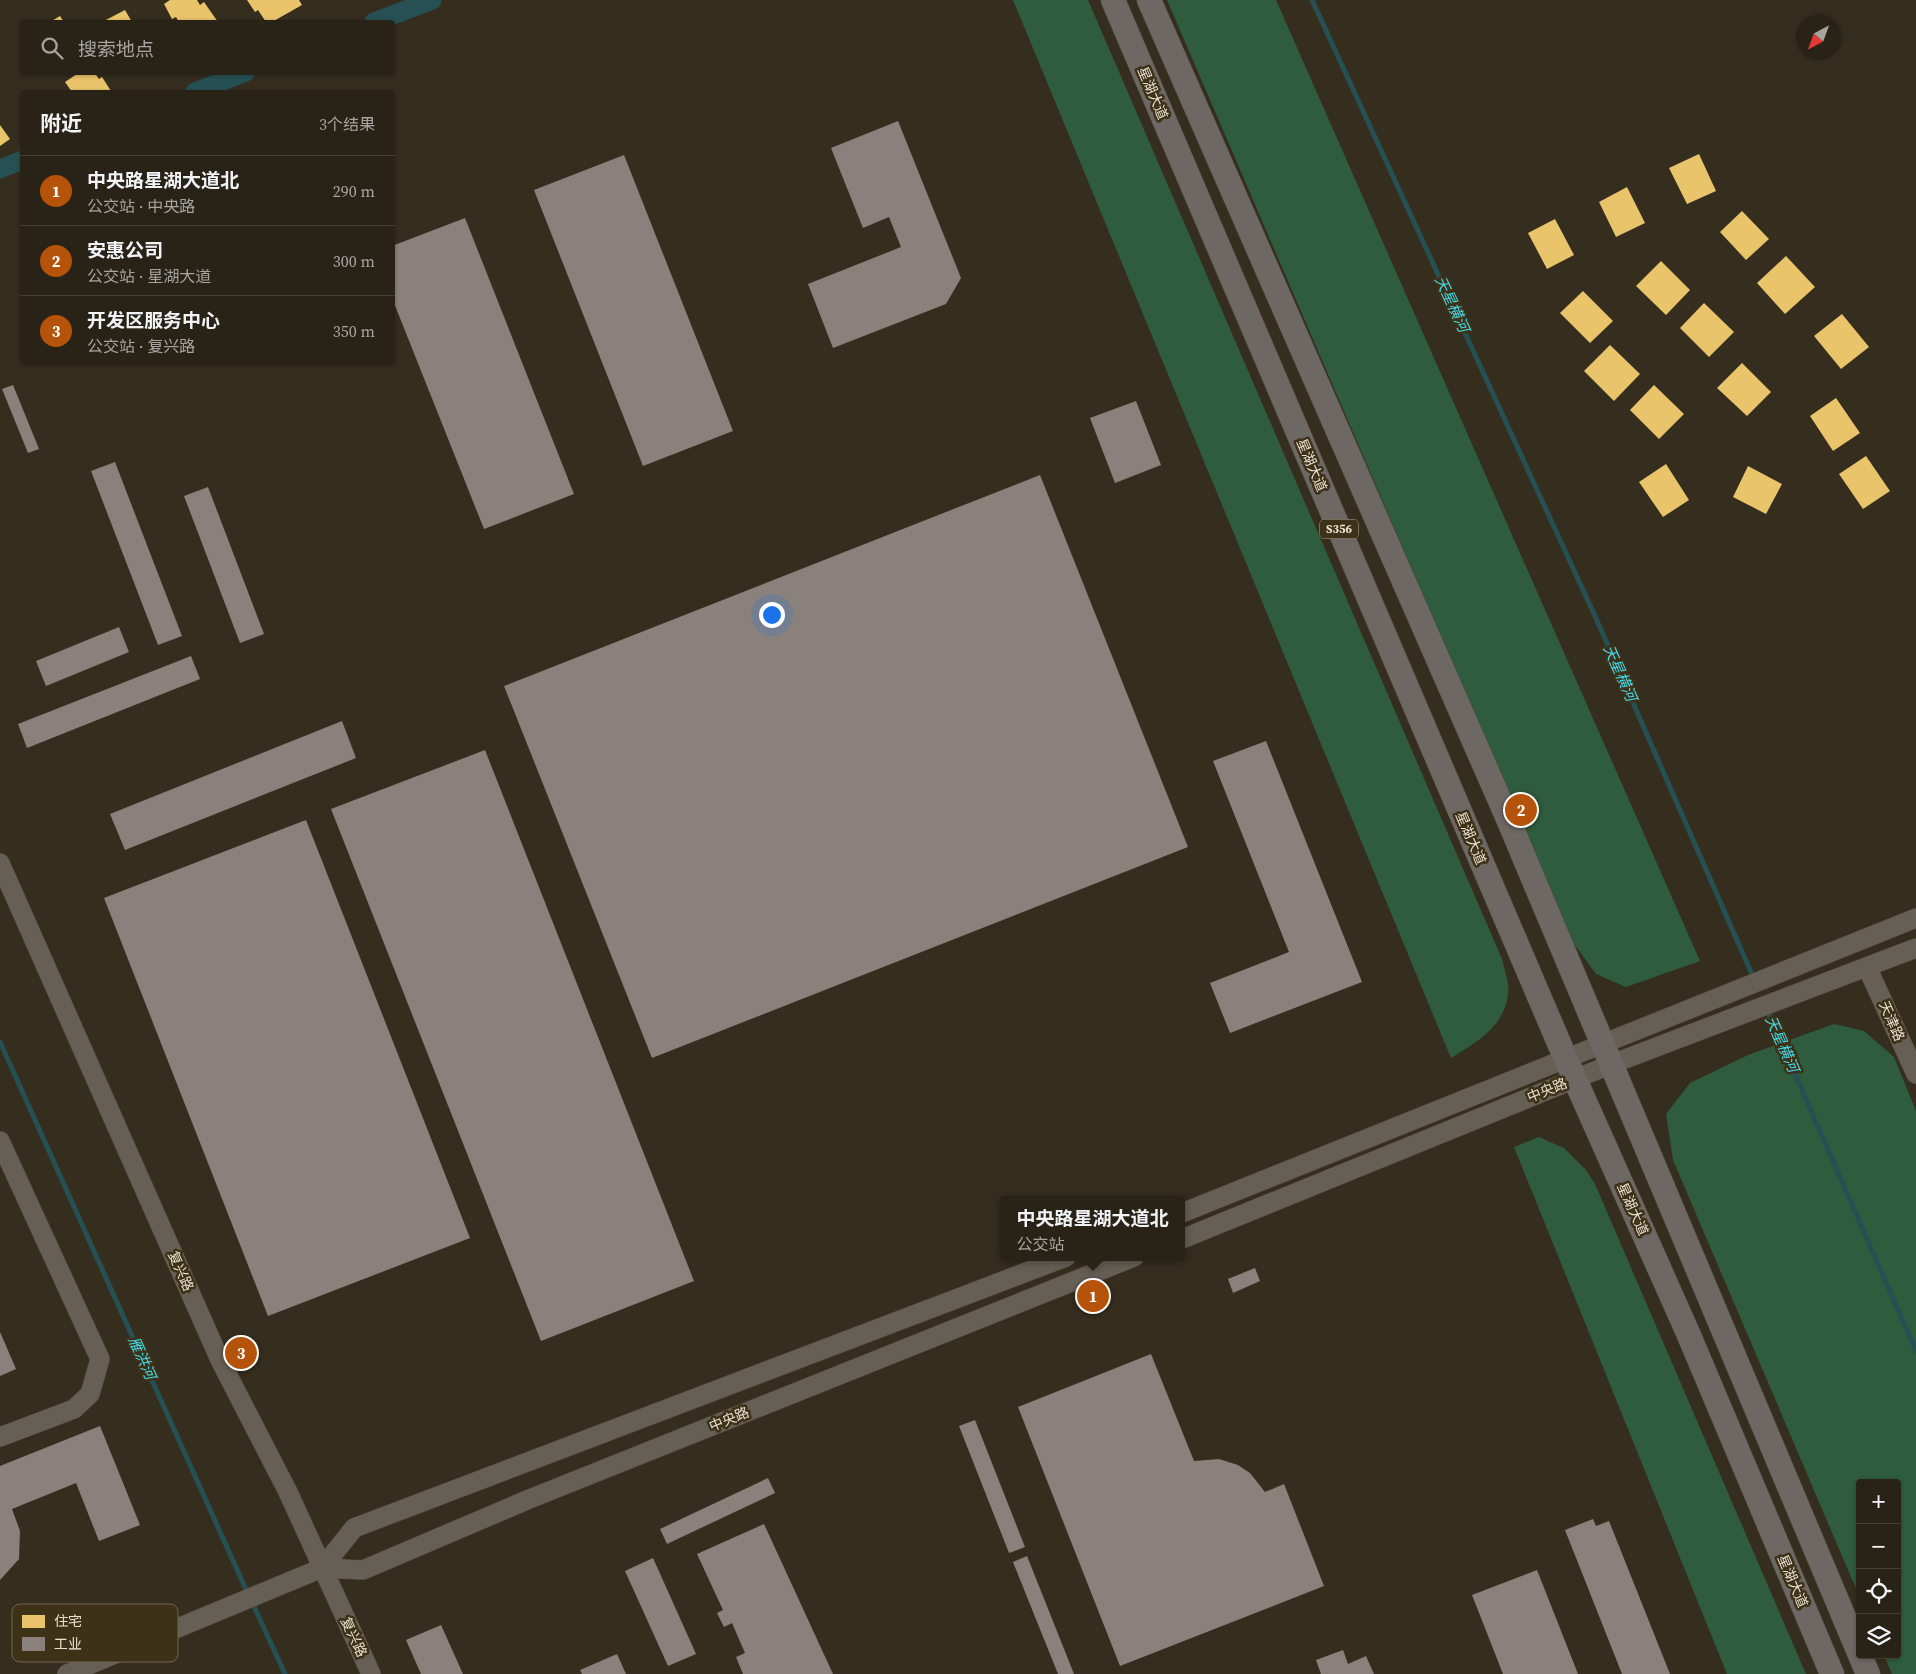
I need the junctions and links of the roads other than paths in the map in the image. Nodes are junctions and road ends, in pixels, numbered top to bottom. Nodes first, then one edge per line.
1 (1113, 0) edge
2 (1149, 0) edge
3 (0, 863) edge
4 (1916, 918) edge
5 (1916, 948) edge
6 (1868, 967) junction
7 (1608, 1054) junction
8 (1565, 1057) junction
9 (1916, 1074) edge
10 (1574, 1079) junction
11 (0, 1141) edge
12 (1185, 1212) edge
13 (1185, 1238) edge
14 (1055, 1261) edge
15 (1124, 1261) edge
16 (0, 1437) edge
17 (322, 1568) junction
18 (178, 1629) edge
19 (97, 1662) edge
20 (67, 1674) edge
21 (372, 1674) edge
22 (1832, 1674) edge
23 (1868, 1674) edge

1 - 8 main road, 星湖大道 / S356
2 - 7 main road, S356
3 - 17 street, 复兴路
4 - 7 street, 中央路
5 - 6 street, 中央路
6 - 7 street, 中央路
6 - 9 street, 天津路
7 - 8 street, 中央路
7 - 10 street, 中央路
7 - 23 main road
8 - 10 main road, 星湖大道
8 - 12 street, 中央路
10 - 13 street, 中央路
10 - 22 main road, 星湖大道
11 - 16 street
14 - 17 street
15 - 17 street, 中央路
17 - 18 street
17 - 21 street, 复兴路
19 - 20 street

